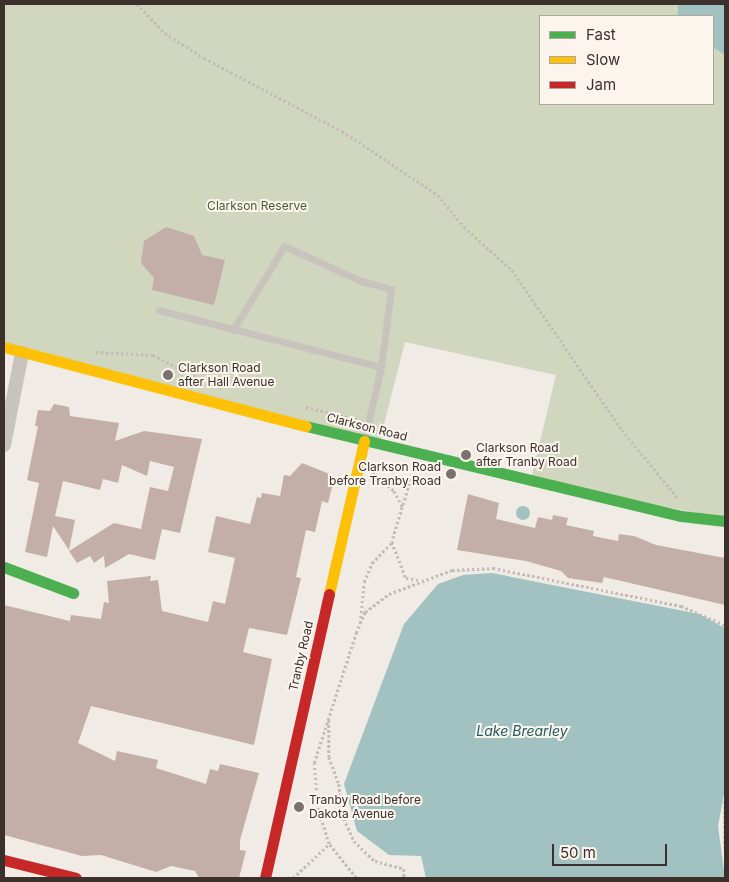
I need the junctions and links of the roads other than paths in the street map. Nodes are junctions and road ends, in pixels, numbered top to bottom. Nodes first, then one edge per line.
1 (159, 310) dead end
2 (233, 330) junction
3 (4, 347) edge
4 (22, 353) junction
5 (381, 367) junction
6 (364, 441) junction
7 (4, 444) edge
8 (725, 521) edge
9 (4, 567) edge
10 (73, 593) dead end
11 (4, 860) edge
12 (76, 878) edge
13 (265, 878) edge

1 - 2 lane
2 - 5 lane
2 - 5 lane
3 - 4 street, Clarkson Road
4 - 6 street, Clarkson Road
4 - 7 street
5 - 6 lane
6 - 8 street, Clarkson Road
6 - 13 street, Tranby Road
9 - 10 street
11 - 12 street

